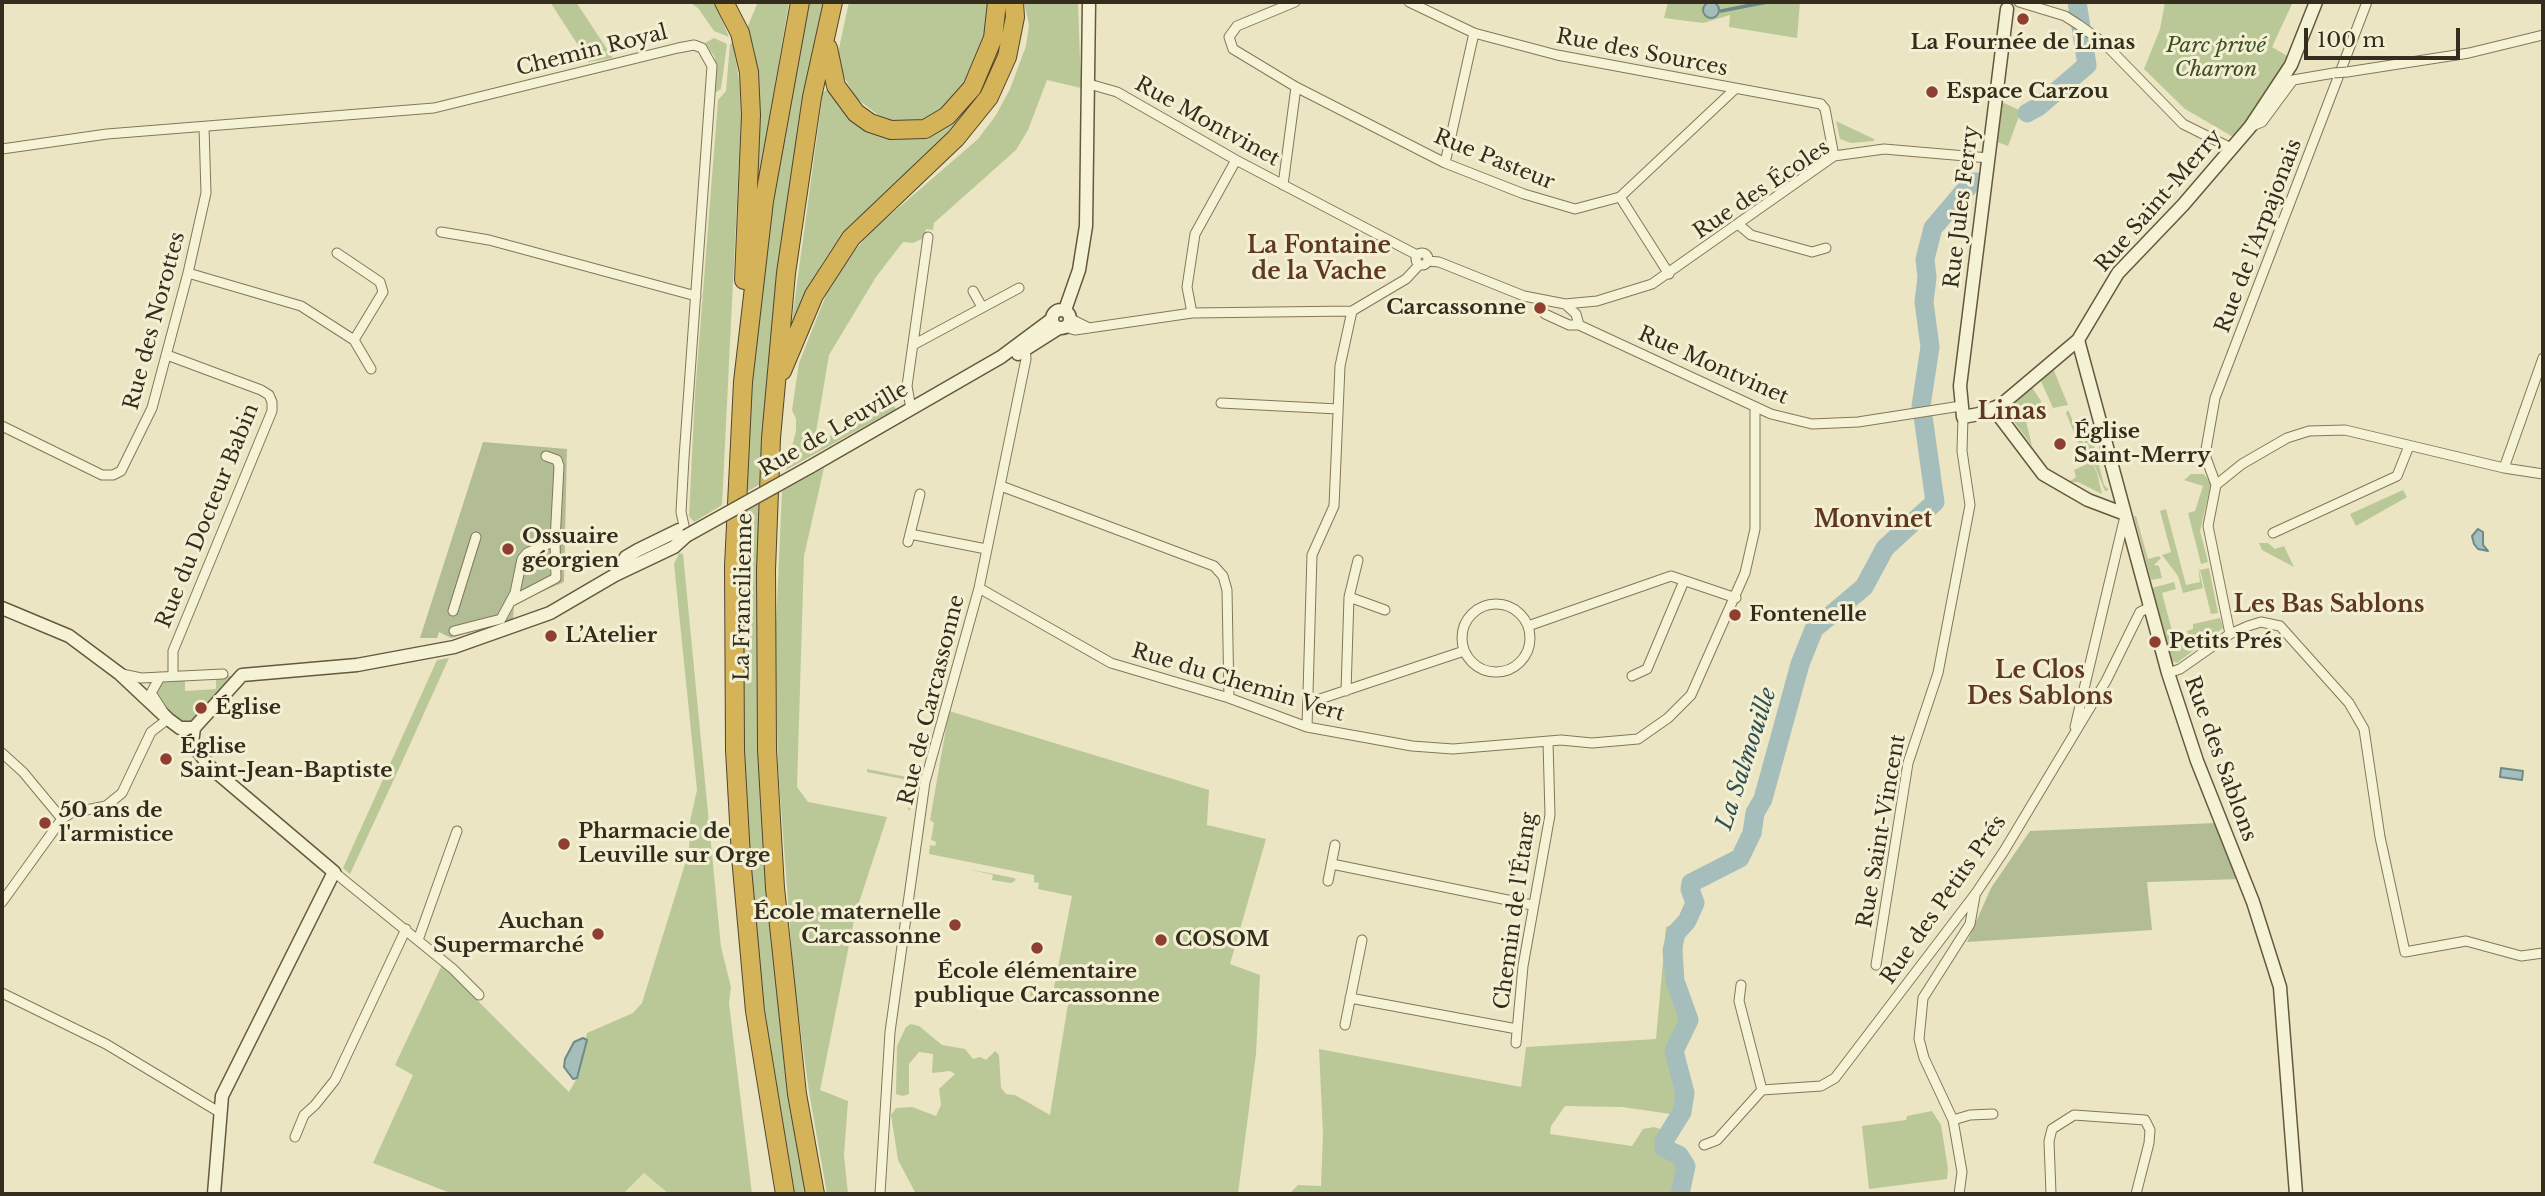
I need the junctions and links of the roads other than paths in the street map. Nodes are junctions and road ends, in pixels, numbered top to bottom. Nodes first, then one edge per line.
1 (724, 2) edge
2 (800, 2) edge
3 (833, 2) edge
4 (997, 2) edge
5 (1014, 2) edge
6 (1089, 2) edge
7 (1294, 2) edge
8 (1409, 2) edge
9 (2019, 2) edge
10 (2316, 2) edge
11 (2367, 2) edge
12 (2007, 5) edge
13 (827, 30) junction
14 (1474, 33) junction
15 (2543, 35) edge
16 (1089, 84) junction
17 (1296, 87) junction
18 (1735, 89) junction
19 (204, 127) junction
20 (2250, 127) junction
21 (2231, 148) junction
22 (2, 149) edge
23 (1834, 156) junction
24 (1989, 158) junction
25 (1236, 160) junction
26 (1446, 163) junction
27 (1283, 185) junction
28 (1620, 197) junction
29 (1739, 225) junction
30 (441, 233) dead end
31 (928, 237) dead end
32 (1826, 248) dead end
33 (337, 253) dead end
34 (1421, 260) junction
35 (188, 273) junction
36 (1669, 274) junction
37 (1019, 288) dead end
38 (973, 291) dead end
39 (695, 296) junction
40 (1565, 304) junction
41 (982, 307) junction
42 (1352, 311) junction
43 (1192, 313) junction
44 (1545, 314) dead end
45 (1062, 321) junction
46 (1579, 325) junction
47 (354, 340) junction
48 (2078, 340) junction
49 (913, 345) junction
50 (1025, 346) junction
51 (167, 355) junction
52 (2543, 358) edge
53 (371, 369) dead end
54 (743, 382) junction
55 (775, 389) junction
56 (1221, 403) dead end
57 (1755, 407) junction
58 (1993, 408) junction
59 (911, 409) junction
60 (1338, 409) junction
61 (1962, 411) junction
62 (2, 426) edge
63 (2409, 446) junction
64 (546, 456) dead end
65 (2504, 468) junction
66 (2543, 474) edge
67 (1001, 485) junction
68 (2216, 485) junction
69 (920, 494) dead end
70 (2125, 514) junction
71 (2273, 533) dead end
72 (686, 536) junction
73 (476, 537) dead end
74 (555, 541) junction
75 (986, 549) junction
76 (1357, 560) dead end
77 (1684, 581) junction
78 (979, 588) junction
79 (1349, 597) junction
80 (1736, 598) junction
81 (510, 601) junction
82 (2150, 607) junction
83 (2, 608) edge
84 (1385, 610) dead end
85 (453, 611) dead end
86 (1528, 626) junction
87 (454, 631) dead end
88 (2230, 634) junction
89 (1464, 651) junction
90 (2168, 673) junction
91 (120, 674) junction
92 (223, 674) dead end
93 (160, 677) junction
94 (173, 677) junction
95 (1632, 677) dead end
96 (1346, 691) junction
97 (1229, 698) junction
98 (1308, 703) junction
99 (168, 719) junction
100 (1307, 727) junction
101 (194, 729) junction
102 (2073, 736) junction
103 (1548, 742) junction
104 (2, 753) edge
105 (62, 819) junction
106 (457, 831) dead end
107 (1335, 845) dead end
108 (1332, 864) junction
109 (334, 872) junction
110 (1328, 881) dead end
111 (1976, 893) junction
112 (2, 902) edge
113 (1532, 905) junction
114 (406, 929) junction
115 (418, 940) junction
116 (1362, 940) dead end
117 (2543, 953) edge
118 (1876, 965) dead end
119 (1741, 985) dead end
120 (2, 993) edge
121 (479, 995) dead end
122 (1350, 998) junction
123 (1345, 1025) dead end
124 (1517, 1029) junction
125 (1516, 1043) dead end
126 (1762, 1090) junction
127 (219, 1112) junction
128 (1993, 1114) dead end
129 (1953, 1121) junction
130 (296, 1137) dead end
131 (1704, 1145) dead end
132 (214, 1194) edge
133 (785, 1194) edge
134 (815, 1194) edge
135 (880, 1194) edge
136 (1959, 1194) edge
137 (2051, 1194) edge
138 (2136, 1194) edge
139 (2296, 1194) edge

1 - 54 highway
2 - 54 highway, La Francilienne
3 - 13 highway, La Francilienne
4 - 13 highway
5 - 55 highway
6 - 16 street
7 - 17 street, Rue Pasteur
8 - 14 street, Rue des Sources
9 - 21 street
10 - 20 street, Rue Saint-Merry
11 - 68 street, Rue de l'Arpajonais
12 - 24 street, Rue Jules Ferry
13 - 55 highway, La Francilienne
14 - 18 street, Rue des Sources
14 - 26 street
15 - 20 street, bridge
16 - 25 street, Rue Montvinet
16 - 45 street
17 - 26 street, Rue Pasteur
17 - 27 street
18 - 23 street, Rue des Sources
18 - 28 street, Rue Pasteur
19 - 22 street, Chemin Royal
19 - 35 street, Rue des Norottes
19 - 39 street, Chemin Royal
20 - 21 street, Rue Saint-Merry
21 - 48 street, Rue Saint-Merry
23 - 24 street, Rue des Écoles
23 - 29 street, Rue des Écoles
24 - 61 street, Rue Jules Ferry
25 - 27 street, Rue Montvinet
25 - 43 street
26 - 28 street, Rue Pasteur
27 - 34 street, Rue Montvinet
28 - 36 street
29 - 32 street
29 - 36 street, Rue des Écoles
30 - 39 street
31 - 49 street
33 - 47 street
34 - 40 street, Rue Montvinet
34 - 42 street
35 - 47 street
35 - 51 street, Rue des Norottes
36 - 40 street, Rue des Écoles
37 - 41 street
38 - 41 street
39 - 72 street, Chemin Royal
40 - 46 street
41 - 49 street
42 - 43 street
42 - 60 street
43 - 45 street
44 - 46 street, Rue Montvinet
45 - 50 street, Rue de Leuville
46 - 57 street, Rue Montvinet
47 - 53 street
48 - 58 street, Rue Saint-Merry
48 - 70 street, Rue des Sablons
49 - 59 street
50 - 59 street, Rue de Leuville
50 - 67 street, Rue de Carcassonne
51 - 62 street, Rue des Norottes
51 - 94 street, Rue du Docteur Babin
52 - 65 street
54 - 133 highway, La Francilienne
55 - 134 highway, La Francilienne
56 - 60 street
57 - 61 street, Rue Montvinet
57 - 80 street, Rue du Chemin Vert
58 - 61 street, Rue Saint-Merry
58 - 70 street
59 - 72 street, Rue de Leuville, bridge
60 - 98 street
61 - 118 street, Rue Saint-Vincent
63 - 65 street
63 - 68 street
63 - 71 street
64 - 74 street
65 - 66 street
67 - 75 street, Rue de Carcassonne
67 - 97 street
68 - 88 street
69 - 75 street
70 - 82 street, Rue des Sablons
70 - 102 street, Rue des Petits Prés
72 - 101 street, Rue de Leuville
73 - 85 street
74 - 81 street
74 - 81 street
75 - 78 street, Rue de Carcassonne
76 - 79 street
77 - 80 street
77 - 86 street
77 - 95 street
78 - 97 street, Rue du Chemin Vert
78 - 135 street, Rue de Carcassonne
79 - 84 street
79 - 96 street
80 - 103 street, Rue du Chemin Vert
81 - 87 street
82 - 90 street, Rue des Sablons
82 - 102 street, Rue des Petits Prés
83 - 91 street
86 - 89 street
86 - 89 street
88 - 90 street
88 - 117 street
89 - 96 street
90 - 139 street, Rue des Sablons
91 - 93 street
91 - 99 street
92 - 94 street
93 - 94 street
93 - 99 street
96 - 98 street
97 - 100 street, Rue du Chemin Vert
98 - 100 street
99 - 101 street
99 - 105 street
100 - 103 street, Rue du Chemin Vert
101 - 109 street
102 - 111 street, Rue des Petits Prés
103 - 113 street, Chemin de l'Étang
104 - 105 street
105 - 112 street
106 - 115 street
107 - 108 street
108 - 110 street
108 - 113 street
109 - 114 street
109 - 127 street
111 - 126 street, Rue des Petits Prés
111 - 129 street
113 - 124 street, Chemin de l'Étang
114 - 115 street
114 - 130 street
115 - 121 street
116 - 122 street
119 - 126 street
120 - 127 street
122 - 123 street
122 - 124 street
124 - 125 street, Chemin de l'Étang
126 - 131 street
127 - 132 street
128 - 129 street
129 - 136 street
137 - 138 street

